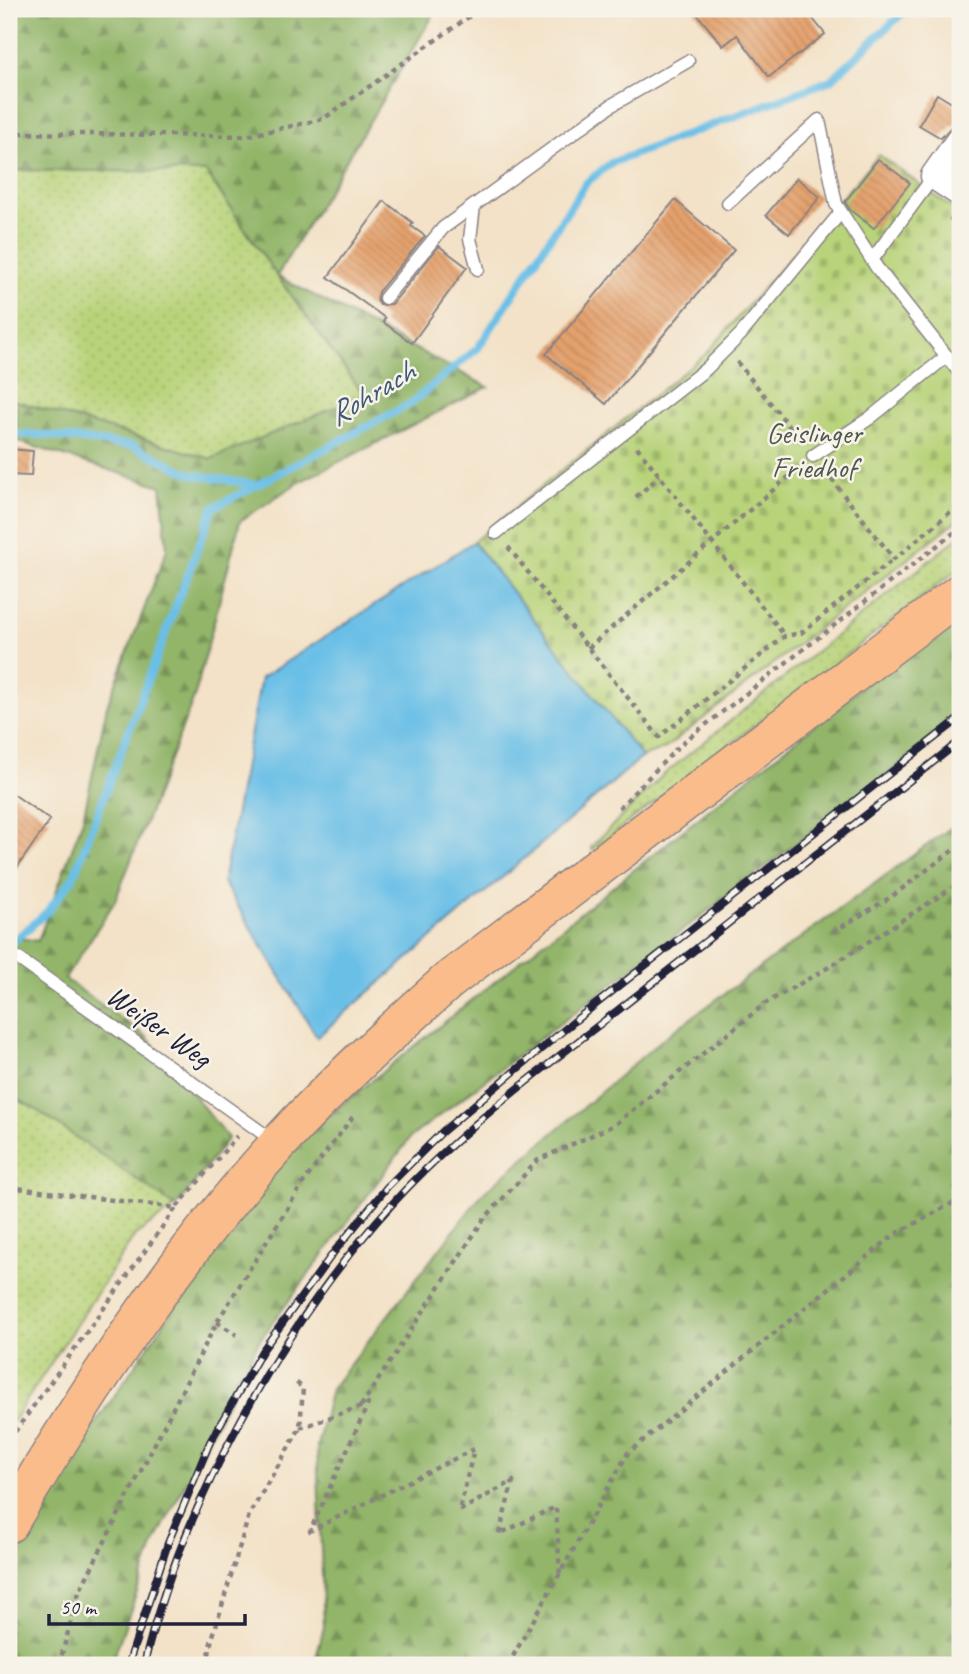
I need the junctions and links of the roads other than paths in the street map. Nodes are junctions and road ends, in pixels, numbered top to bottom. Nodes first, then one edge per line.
1 (688, 61) dead end
2 (960, 139) edge
3 (934, 177) junction
4 (960, 193) edge
5 (728, 203) dead end
6 (474, 206) junction
7 (841, 212) junction
8 (872, 260) junction
9 (478, 269) dead end
10 (385, 298) dead end
11 (947, 356) junction
12 (960, 373) edge
13 (813, 456) road end
14 (496, 533) road end
15 (960, 593) edge
16 (9, 952) edge
17 (263, 1133) junction
18 (9, 1522) edge

1 - 6 lane
2 - 3 street
3 - 4 street
3 - 8 lane
5 - 7 lane
6 - 9 lane
6 - 10 lane
7 - 8 lane
7 - 14 lane
8 - 11 lane
11 - 12 lane
11 - 13 lane
15 - 17 main road
16 - 17 lane, Weißer Weg
17 - 18 main road

